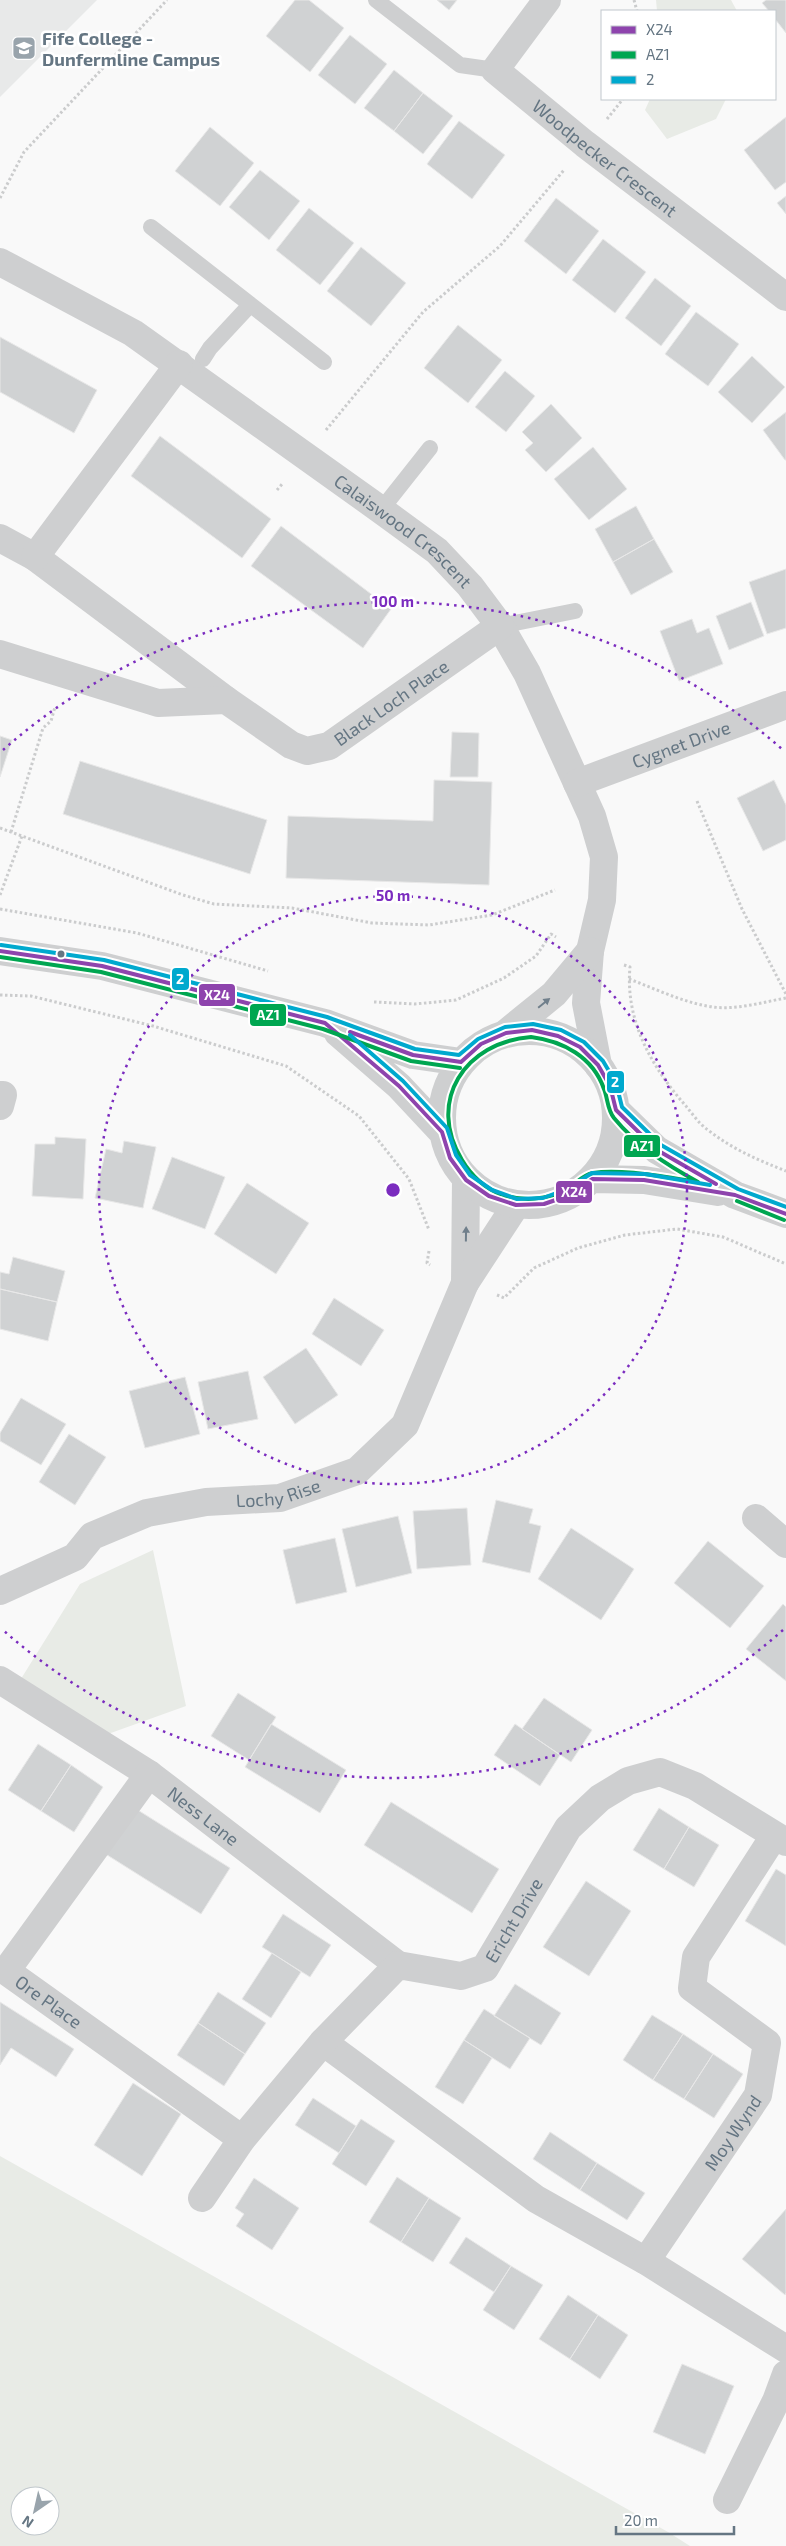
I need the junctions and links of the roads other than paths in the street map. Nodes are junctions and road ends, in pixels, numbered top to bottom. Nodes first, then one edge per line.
1 (376, 0) edge
2 (547, 0) edge
3 (494, 70) junction
4 (152, 228) dead end
5 (0, 262) edge
6 (786, 297) edge
7 (250, 305) junction
8 (191, 361) junction
9 (324, 362) dead end
10 (430, 448) dead end
11 (381, 510) junction
12 (0, 538) edge
13 (35, 557) junction
14 (575, 611) dead end
15 (500, 626) junction
16 (0, 654) edge
17 (226, 700) junction
18 (786, 704) edge
19 (577, 783) junction
20 (0, 951) edge
21 (590, 952) junction
22 (325, 1023) junction
23 (506, 1033) junction
24 (461, 1062) junction
25 (598, 1064) junction
26 (0, 1094) edge
27 (0, 1106) edge
28 (616, 1110) junction
29 (442, 1132) junction
30 (592, 1178) junction
31 (466, 1180) junction
32 (734, 1195) junction
33 (516, 1205) junction
34 (786, 1214) edge
35 (465, 1283) junction
36 (756, 1518) dead end
37 (786, 1544) edge
38 (0, 1591) edge
39 (0, 1680) edge
40 (149, 1774) junction
41 (780, 1839) edge
42 (398, 1965) junction
43 (323, 2042) junction
44 (242, 2139) junction
45 (202, 2198) dead end
46 (646, 2261) junction
47 (786, 2349) edge
48 (786, 2374) edge
49 (781, 2404) edge
50 (727, 2500) dead end

1 - 3 lane
2 - 3 street
3 - 6 street, Woodpecker Crescent
4 - 7 lane
5 - 8 street, Calaiswood Crescent
7 - 8 lane
7 - 9 lane
8 - 11 street, Calaiswood Crescent
8 - 13 street
10 - 11 lane
11 - 15 street, Calaiswood Crescent
12 - 13 street, Black Loch Place
13 - 17 street, Black Loch Place
14 - 15 lane
15 - 17 street, Black Loch Place
15 - 19 street, Calaiswood Crescent
16 - 17 street
18 - 19 street, Cygnet Drive
19 - 21 street, Calaiswood Crescent
20 - 22 street
23 -> 21 street
21 - 25 street, Calaiswood Crescent
22 - 24 street
22 - 29 street
23 - 24 street
23 - 25 street
24 - 29 street
25 - 28 street
26 - 27 street
28 - 30 street
28 - 32 street
29 - 31 street
30 - 32 street
30 - 33 street
31 - 33 street
35 -> 31 street, Lochy Rise
32 - 34 street
33 - 35 street, Lochy Rise
35 - 38 street, Lochy Rise
36 - 37 street
39 - 40 street, Ness Lane
40 - 42 street, Ness Lane
40 - 44 street, Ore Place
41 - 42 street, Ericht Drive
41 - 46 street, Moy Wynd
42 - 43 street
43 - 44 street
43 - 46 street
44 - 45 street
46 - 47 street
48 - 49 street
49 - 50 street

